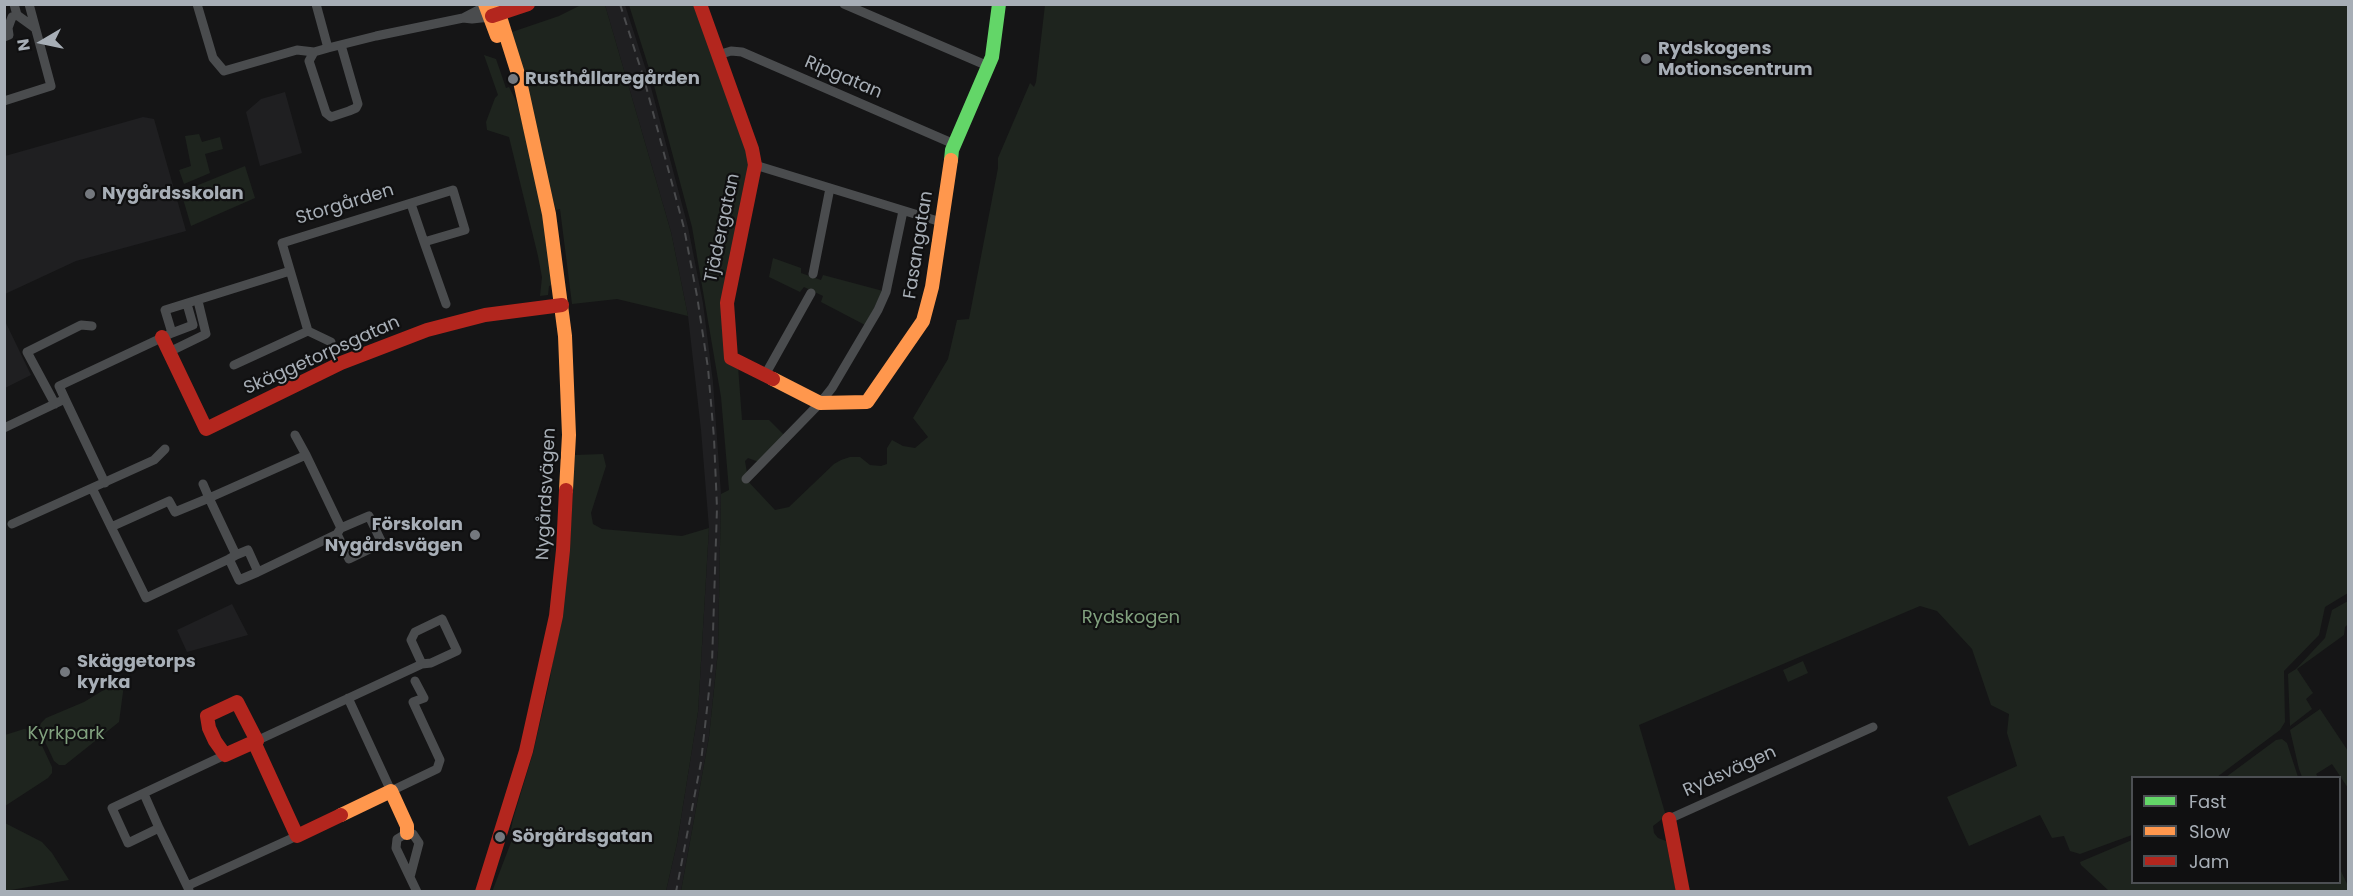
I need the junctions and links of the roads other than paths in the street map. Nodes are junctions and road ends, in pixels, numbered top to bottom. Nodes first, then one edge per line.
1 (14, 4) edge
2 (28, 4) edge
3 (197, 4) edge
4 (316, 4) edge
5 (528, 4) edge
6 (700, 4) edge
7 (844, 4) edge
8 (999, 4) edge
9 (491, 8) edge
10 (17, 15) junction
11 (35, 28) junction
12 (4, 37) edge
13 (340, 45) junction
14 (328, 48) junction
15 (314, 52) junction
16 (718, 55) junction
17 (988, 66) junction
18 (4, 101) edge
19 (954, 144) junction
20 (755, 165) junction
21 (830, 188) junction
22 (411, 204) junction
23 (903, 211) junction
24 (941, 222) junction
25 (423, 242) junction
26 (290, 271) junction
27 (813, 274) dead end
28 (811, 294) dead end
29 (198, 301) junction
30 (187, 304) junction
31 (446, 304) dead end
32 (562, 305) junction
33 (93, 326) dead end
34 (308, 331) junction
35 (167, 335) junction
36 (331, 342) dead end
37 (169, 352) junction
38 (234, 365) dead end
39 (765, 375) junction
40 (59, 386) junction
41 (48, 391) junction
42 (65, 399) junction
43 (820, 403) junction
44 (55, 404) junction
45 (4, 428) edge
46 (295, 435) dead end
47 (165, 448) dead end
48 (306, 455) junction
49 (746, 479) dead end
50 (105, 483) junction
51 (203, 484) dead end
52 (92, 488) junction
53 (209, 498) junction
54 (12, 524) dead end
55 (111, 527) junction
56 (339, 531) junction
57 (233, 557) junction
58 (258, 572) junction
59 (422, 664) junction
60 (415, 681) dead end
61 (348, 698) junction
62 (1873, 727) dead end
63 (255, 742) junction
64 (225, 755) junction
65 (391, 791) junction
66 (144, 794) junction
67 (1669, 819) joint
68 (159, 828) junction
69 (407, 833) junction
70 (297, 836) junction
71 (410, 877) junction
72 (188, 889) edge
73 (417, 891) edge
74 (482, 891) edge
75 (1683, 891) edge

1 - 10 street
2 - 11 street
3 - 15 street
4 - 14 street
5 - 9 street
6 - 16 street, Tjädergatan
7 - 17 street
8 - 17 street, Fasangatan
9 - 13 street
9 - 32 street, Nygårdsvägen
10 - 11 street
10 - 12 street
11 - 18 street
13 - 14 street
13 - 15 street
14 - 15 street
16 - 19 street, Ripgatan
16 - 20 street, Tjädergatan
17 - 19 street, Fasangatan
19 - 24 street, Fasangatan
20 - 21 street
20 - 39 street, Tjädergatan
21 - 23 street
21 - 27 street
22 - 25 street, Storgården
22 - 25 street, Storgården
22 - 26 street, Storgården
23 - 24 street
23 - 43 street
24 - 43 street, Fasangatan
25 - 31 street, Storgården
26 - 29 street
26 - 34 street, Storgården
28 - 39 street
29 - 30 street
29 - 37 street
30 - 35 street
30 - 35 street
32 - 37 street, Skäggetorpsgatan
32 - 74 street, Nygårdsvägen
33 - 41 street
34 - 36 street
34 - 38 street
35 - 37 street
35 - 40 street
39 - 43 street, Tjädergatan
40 - 41 street
40 - 42 street
41 - 44 street
42 - 44 street
42 - 50 street
43 - 49 street
44 - 45 street
46 - 48 street
47 - 50 street
48 - 53 street
48 - 56 street
50 - 52 street
51 - 53 street
52 - 54 street
52 - 55 street
53 - 55 street
53 - 57 street
55 - 57 street
56 - 56 street
56 - 58 street
57 - 58 street
57 - 58 street
59 - 59 street
59 - 61 street
60 - 65 street
61 - 63 street
61 - 65 street
62 - 67 street, Rydsvägen
63 - 64 street
63 - 64 street
63 - 70 street
64 - 66 street
65 - 69 street
65 - 70 street
66 - 68 street
66 - 68 street
67 - 75 street, Rydsvägen
68 - 72 street
69 - 71 street
69 - 71 street
70 - 72 street
71 - 73 street

